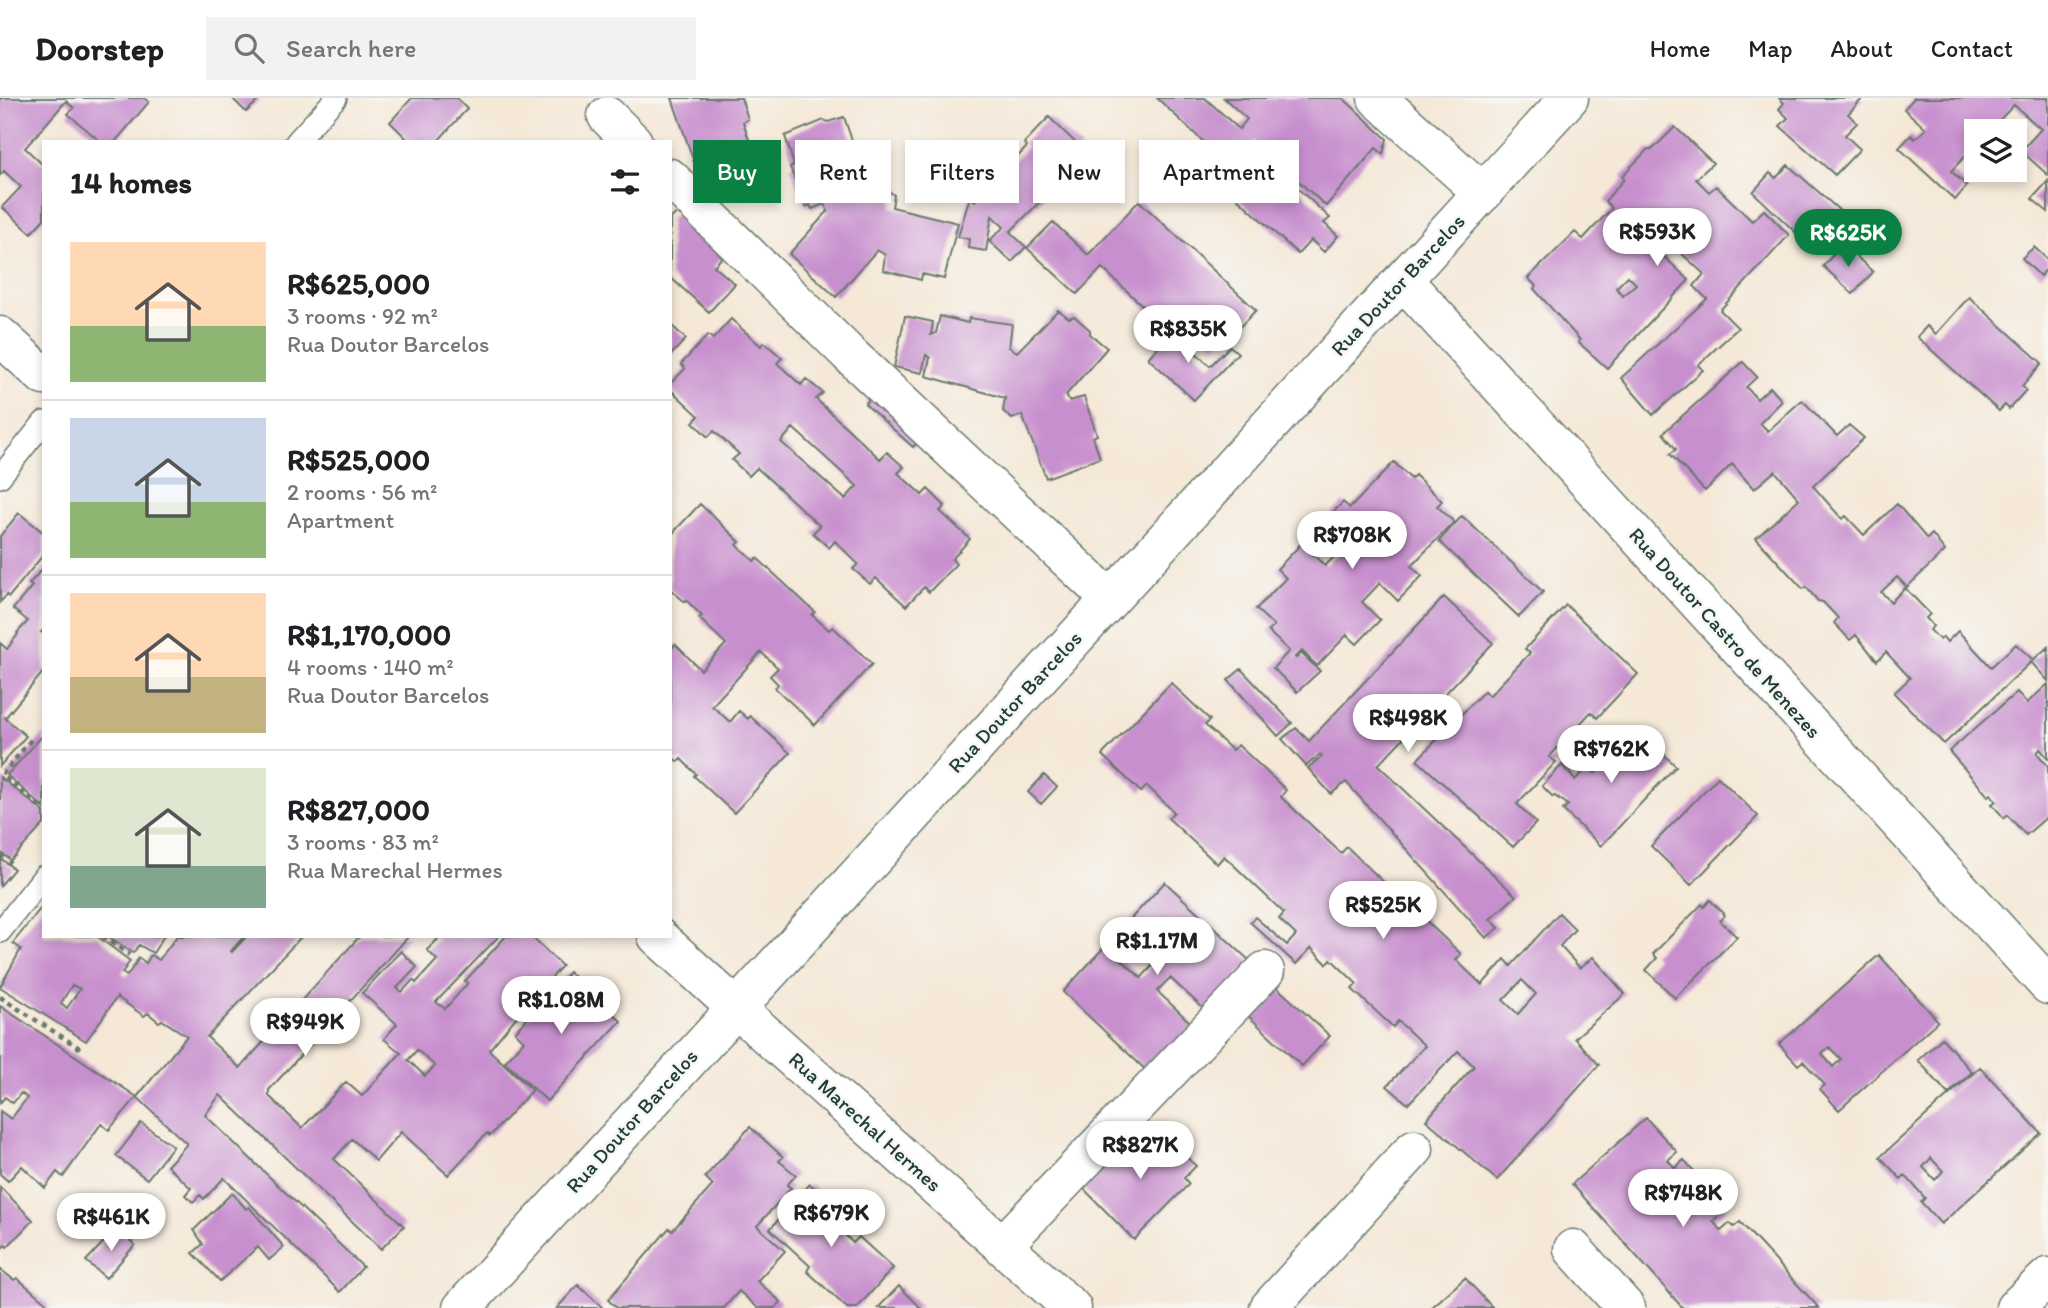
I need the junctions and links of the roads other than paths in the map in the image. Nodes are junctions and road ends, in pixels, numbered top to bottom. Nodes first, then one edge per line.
1 (336, 98) edge
2 (1377, 98) edge
3 (1569, 98) edge
4 (607, 116) dead end
5 (298, 140) edge
6 (631, 140) edge
7 (672, 180) edge
8 (1483, 193) junction
9 (1403, 280) junction
10 (0, 336) edge
11 (42, 374) edge
12 (42, 424) edge
13 (0, 477) edge
14 (1110, 599) junction
15 (42, 879) edge
16 (0, 932) edge
17 (659, 938) edge
18 (1265, 971) dead end
19 (2048, 985) edge
20 (735, 1007) junction
21 (1414, 1150) dead end
22 (1003, 1245) junction
23 (1573, 1249) dead end
24 (2048, 1278) edge
25 (462, 1308) edge
26 (1072, 1308) edge
27 (1269, 1308) edge
28 (1626, 1308) edge
29 (2015, 1308) edge

1 - 5 lane
2 - 8 street
3 - 8 street, Rua Doutor Barcelos
4 - 6 street
7 - 14 street
8 - 9 street, Rua Doutor Barcelos
9 - 14 street, Rua Doutor Barcelos
9 - 19 street, Rua Doutor Castro de Menezes
10 - 11 street
12 - 13 lane
14 - 20 street, Rua Doutor Barcelos
15 - 16 lane
17 - 20 street, Rua Marechal Hermes
18 - 22 street
20 - 22 street, Rua Marechal Hermes
20 - 25 street, Rua Doutor Barcelos
21 - 27 street
22 - 26 street, Rua Marechal Hermes
23 - 28 street
24 - 29 street

